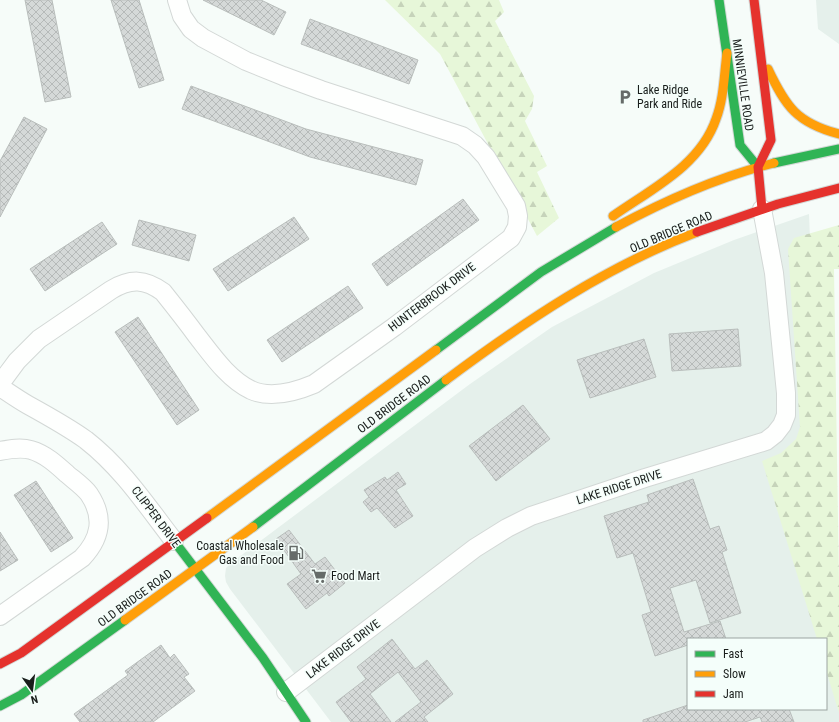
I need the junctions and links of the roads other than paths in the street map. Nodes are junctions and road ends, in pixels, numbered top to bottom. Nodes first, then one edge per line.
1 (177, 0) edge
2 (719, 0) edge
3 (754, 0) edge
4 (761, 53) junction
5 (727, 54) junction
6 (839, 134) edge
7 (839, 149) edge
8 (758, 168) junction
9 (839, 188) edge
10 (762, 209) junction
11 (571, 253) junction
12 (0, 386) edge
13 (0, 451) edge
14 (174, 541) junction
15 (195, 569) junction
16 (0, 616) edge
17 (0, 664) edge
18 (286, 692) junction
19 (0, 706) edge
20 (306, 722) edge

1 - 12 street, HUNTERBROOK DRIVE
2 - 5 main road, MINNIEVILLE ROAD
3 - 4 main road, MINNIEVILLE ROAD
4 - 6 main road
4 - 8 main road, MINNIEVILLE ROAD
5 - 8 main road, MINNIEVILLE ROAD
5 - 11 main road
7 - 8 main road, OLD BRIDGE ROAD
8 - 10 main road
8 - 11 main road, OLD BRIDGE ROAD
9 - 10 main road, OLD BRIDGE ROAD
10 - 15 main road, OLD BRIDGE ROAD
10 - 18 street, LAKE RIDGE DRIVE
11 - 14 main road, OLD BRIDGE ROAD
12 - 14 street, CLIPPER DRIVE
13 - 16 street
14 - 15 main road, CLIPPER DRIVE
14 - 17 main road, OLD BRIDGE ROAD
15 - 18 main road, CLIPPER DRIVE
15 - 19 main road, OLD BRIDGE ROAD
18 - 20 main road, CLIPPER DRIVE

